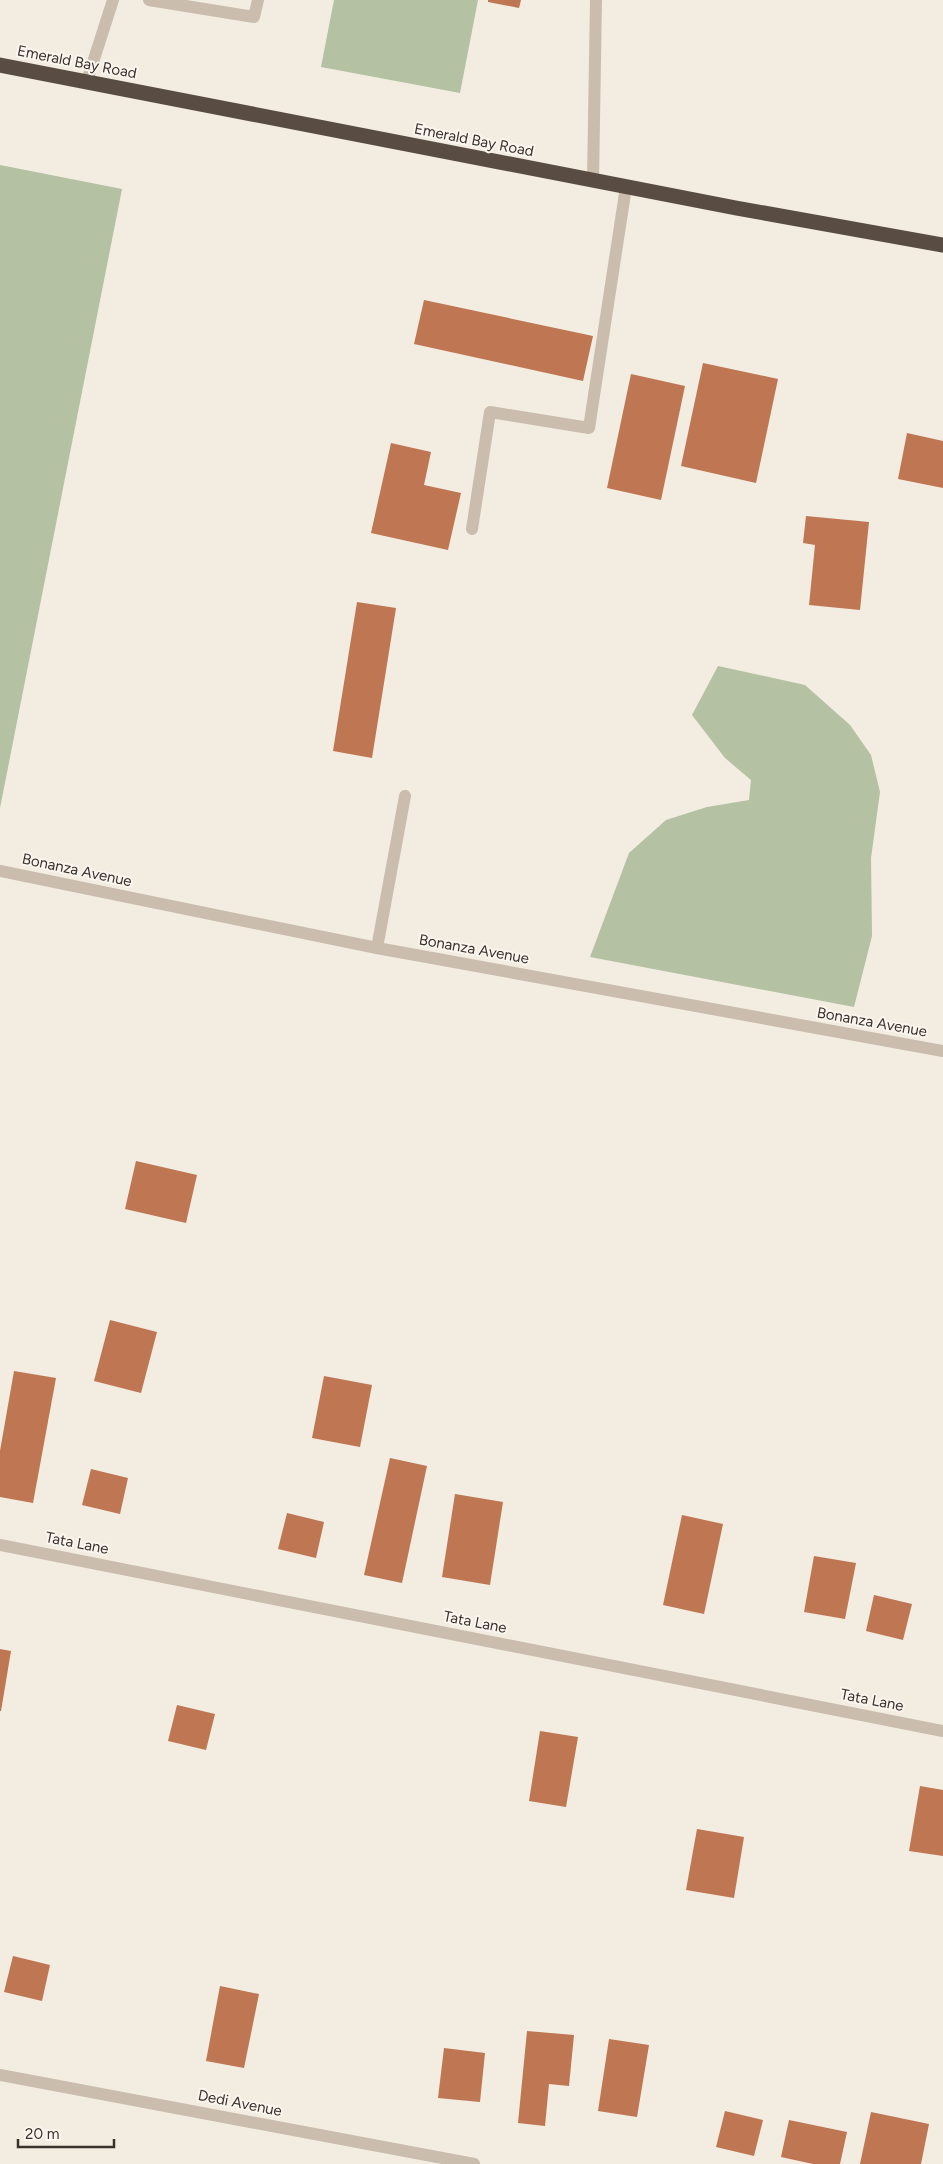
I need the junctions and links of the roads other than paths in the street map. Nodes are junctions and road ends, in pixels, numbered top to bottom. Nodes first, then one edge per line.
1 (113, 0) edge
2 (149, 0) edge
3 (258, 0) edge
4 (596, 0) edge
5 (0, 65) edge
6 (87, 81) junction
7 (593, 181) junction
8 (626, 187) junction
9 (943, 245) edge
10 (472, 529) dead end
11 (404, 796) dead end
12 (0, 871) edge
13 (377, 948) junction
14 (943, 1051) edge
15 (0, 1545) edge
16 (943, 1731) edge
17 (0, 2074) edge
18 (474, 2164) edge

1 - 6 street
2 - 3 street
4 - 7 street
5 - 6 highway, Emerald Bay Road
6 - 7 highway, Emerald Bay Road
7 - 8 highway, Emerald Bay Road
8 - 9 highway, Emerald Bay Road
8 - 10 street
11 - 13 street
12 - 13 street, Bonanza Avenue
13 - 14 street, Bonanza Avenue
15 - 16 street, Tata Lane
17 - 18 street, Dedi Avenue

